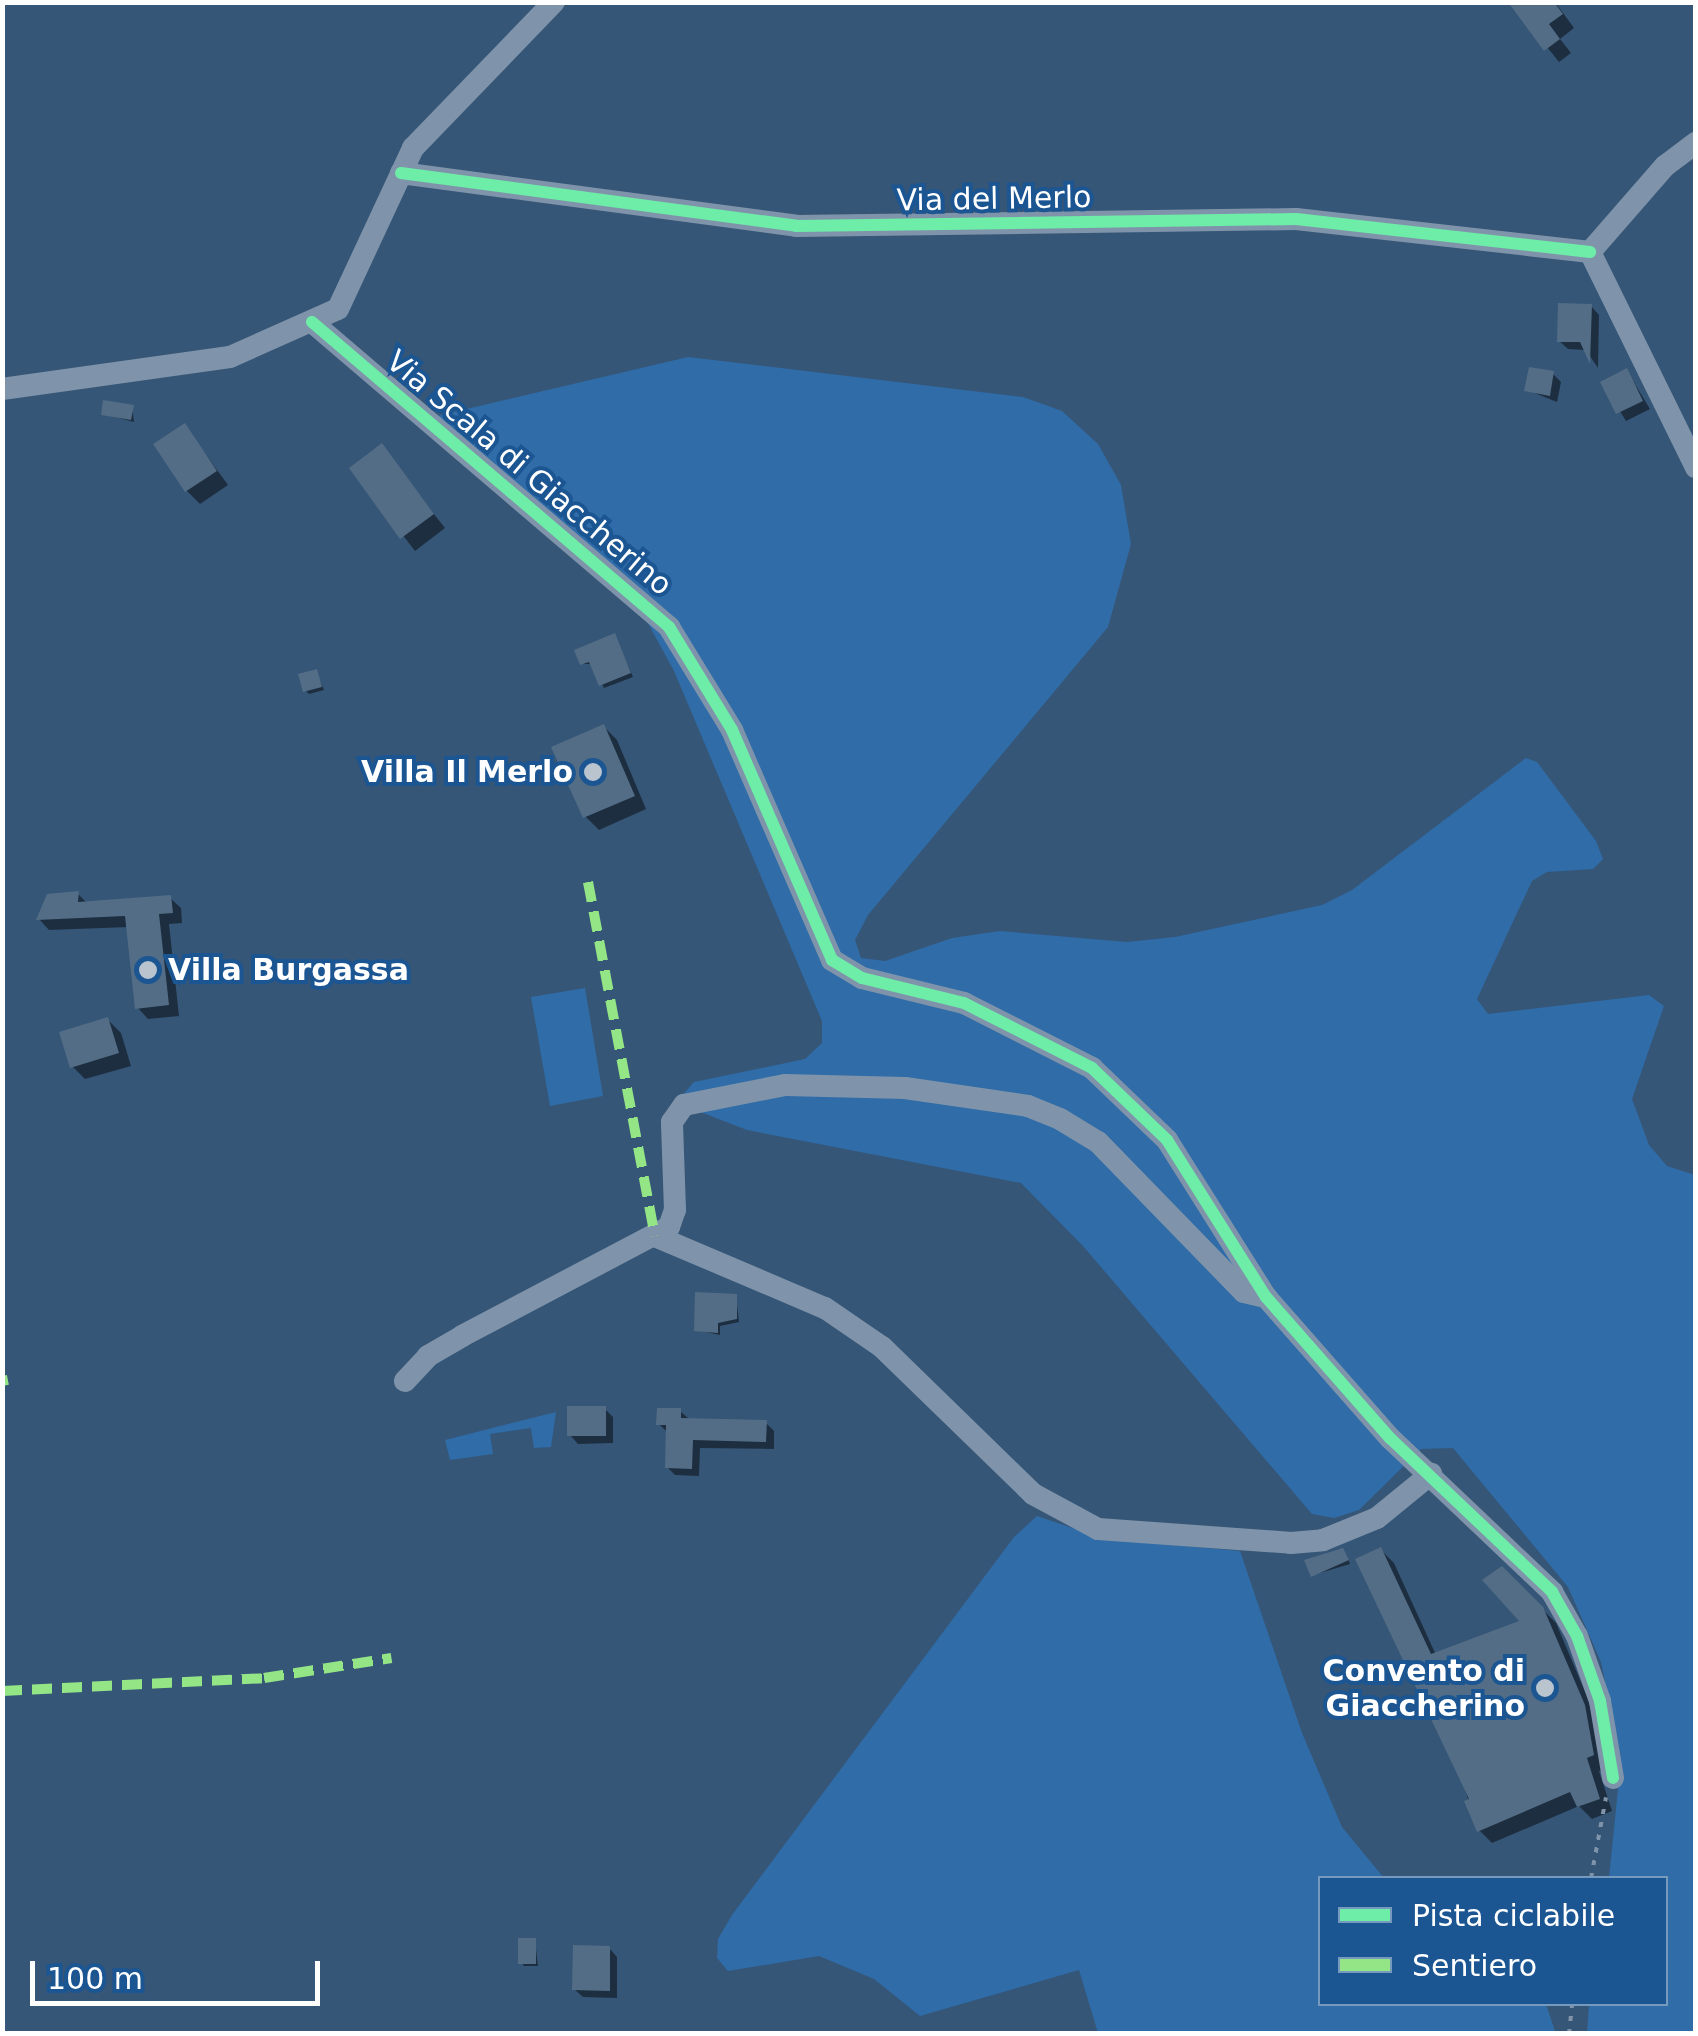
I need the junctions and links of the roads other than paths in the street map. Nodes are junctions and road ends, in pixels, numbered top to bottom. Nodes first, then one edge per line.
1 (554, 2) edge
2 (1696, 143) edge
3 (402, 173) junction
4 (1590, 252) junction
5 (312, 322) junction
6 (2, 389) edge
7 (1696, 467) edge
8 (655, 1236) junction
9 (1266, 1297) junction
10 (405, 1381) dead end
11 (1431, 1474) junction
12 (1613, 1778) road end

1 - 3 street
2 - 4 street
3 - 4 street, Via del Merlo
3 - 5 street
4 - 7 street
5 - 6 street
5 - 9 street, Via Scala di Giaccherino
8 - 9 street
8 - 10 street
8 - 11 street
9 - 11 street, Via Scala di Giaccherino
11 - 12 street, Via Scala di Giaccherino

